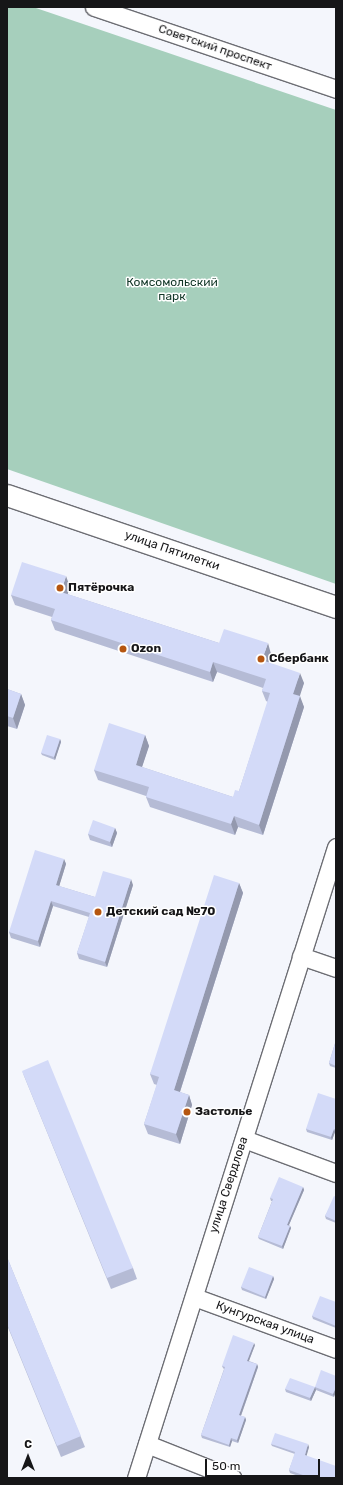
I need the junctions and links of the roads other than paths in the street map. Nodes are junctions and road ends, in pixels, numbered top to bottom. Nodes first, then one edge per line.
1 (94, 7) edge
2 (336, 89) edge
3 (7, 496) edge
4 (336, 607) edge
5 (336, 846) edge
6 (301, 956) junction
7 (336, 968) edge
8 (244, 1139) junction
9 (336, 1173) edge
10 (194, 1297) junction
11 (336, 1349) edge
12 (147, 1444) junction
13 (136, 1478) edge
14 (233, 1478) edge

1 - 2 street, Советский проспект
3 - 4 main road, улица Пятилетки
5 - 6 street, улица Свердлова
6 - 7 street
6 - 8 street, улица Свердлова
8 - 9 street
8 - 10 street, улица Свердлова
10 - 11 street, Кунгурская улица
10 - 12 street, улица Свердлова
12 - 13 street, улица Свердлова
12 - 14 street

